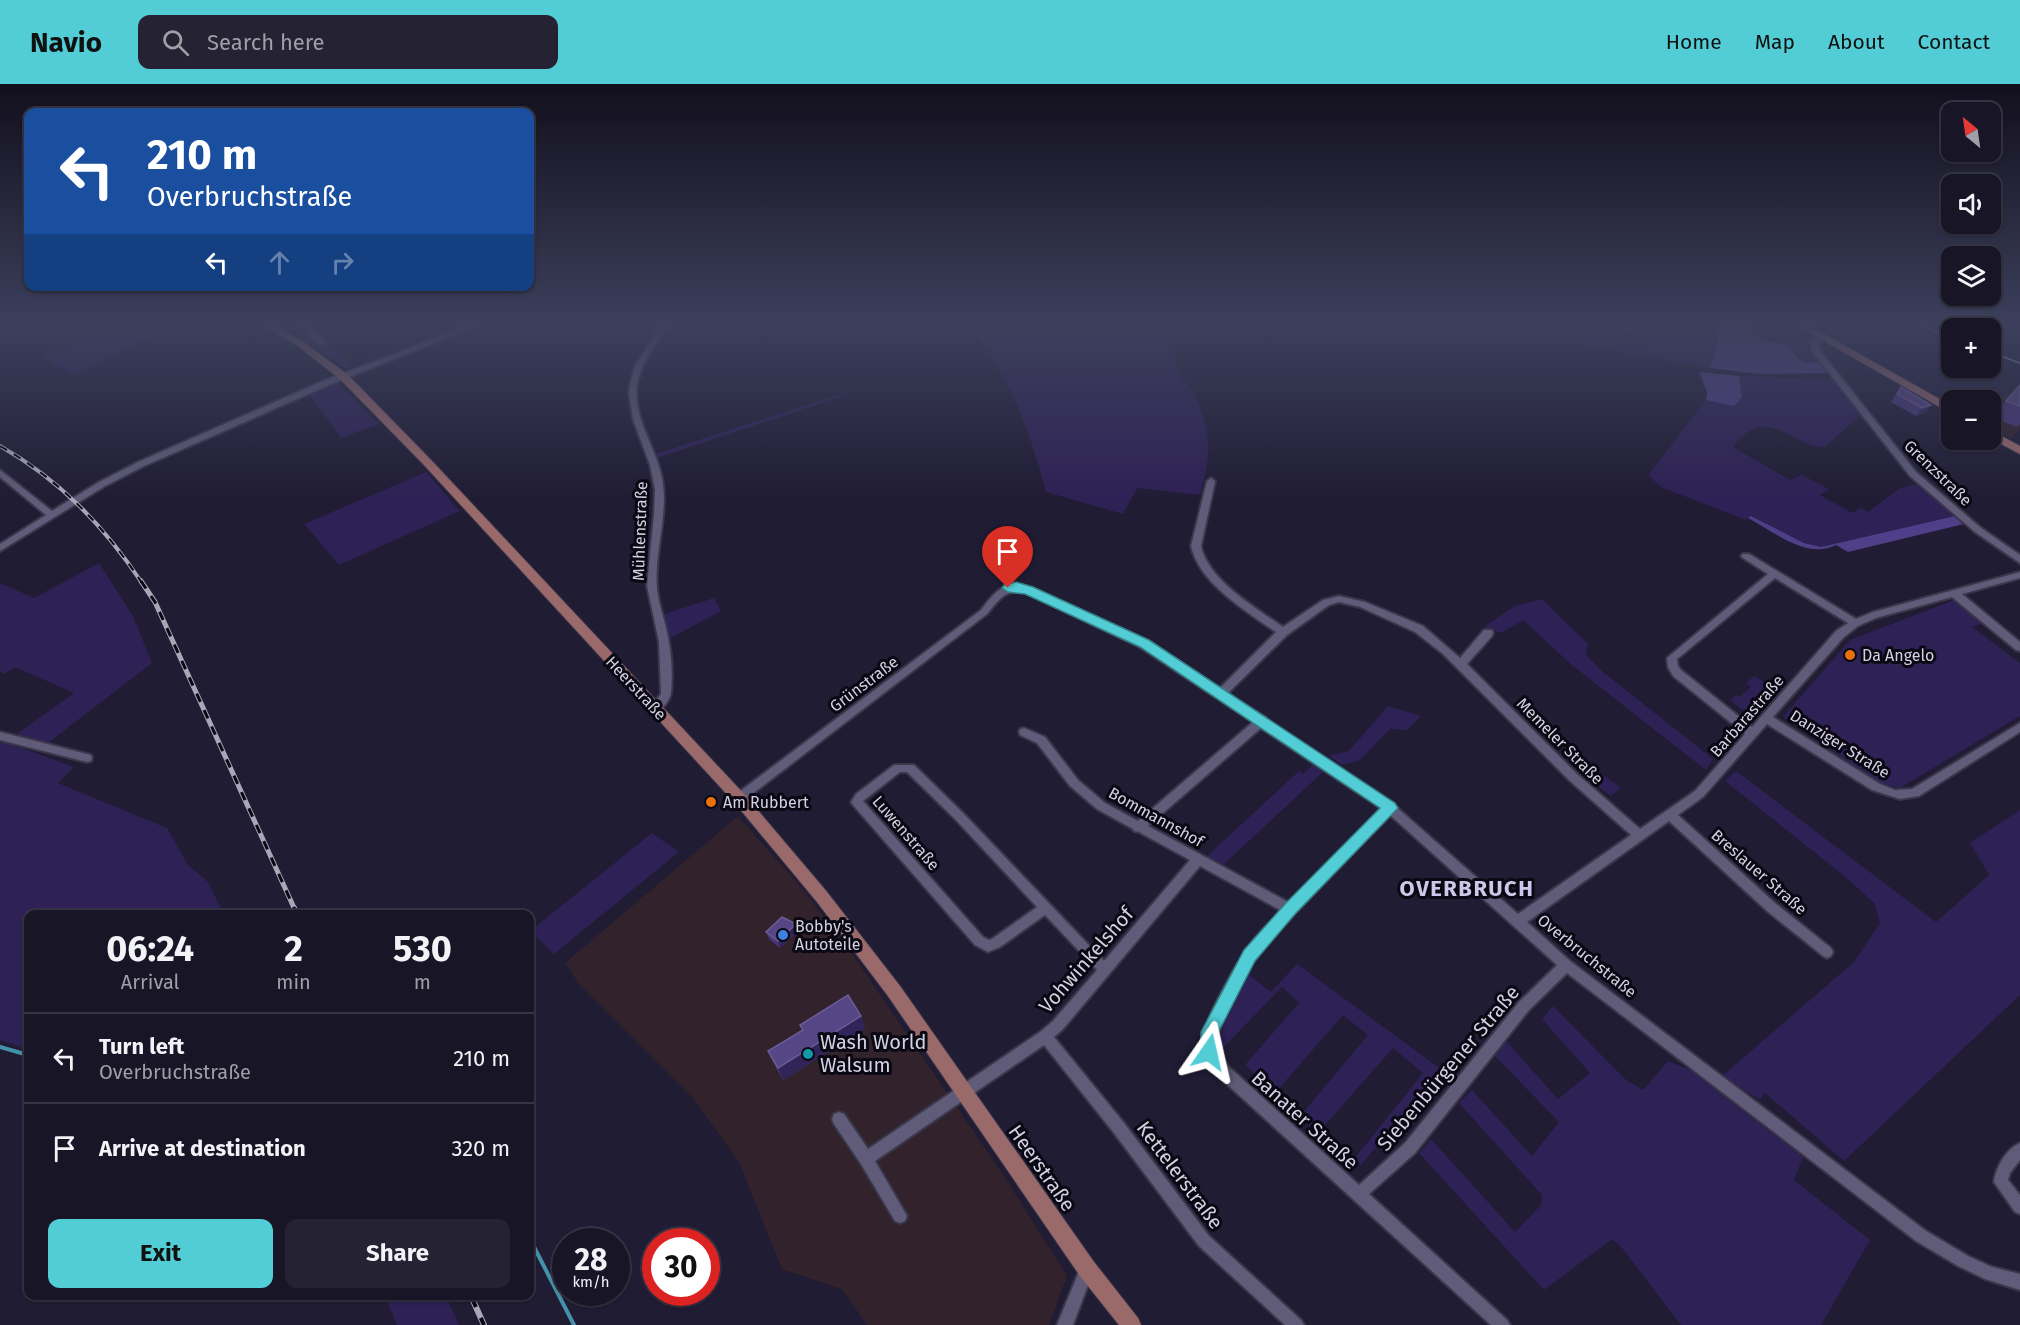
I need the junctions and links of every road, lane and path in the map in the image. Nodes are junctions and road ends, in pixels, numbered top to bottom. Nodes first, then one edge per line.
1 (330, 383) edge
2 (350, 383) edge
3 (636, 383) edge
4 (1841, 383) edge
5 (1902, 383) edge
6 (1941, 405) edge
7 (2001, 439) edge
8 (2020, 449) edge
9 (0, 472) edge
10 (1210, 481) dead end
11 (51, 514) junction
12 (0, 548) edge
13 (1746, 556) dead end
14 (2020, 560) edge
15 (1774, 574) junction
16 (2020, 575) edge
17 (1005, 589) joint
18 (1954, 593) junction
19 (1854, 623) junction
20 (1283, 632) junction
21 (1488, 633) dead end
22 (2020, 647) edge
23 (1461, 664) junction
24 (1221, 693) junction
25 (654, 708) junction
26 (1767, 718) junction
27 (1262, 721) junction
28 (2020, 727) edge
29 (1024, 732) dead end
30 (1753, 734) junction
31 (0, 736) edge
32 (87, 758) dead end
33 (739, 798) junction
34 (1390, 808) junction
35 (1670, 815) junction
36 (1138, 828) junction
37 (1640, 836) junction
38 (1198, 859) junction
39 (1045, 908) junction
40 (1290, 909) junction
41 (1516, 922) junction
42 (1827, 952) dead end
43 (1566, 965) junction
44 (1104, 969) junction
45 (1045, 1036) junction
46 (962, 1092) junction
47 (839, 1119) dead end
48 (2020, 1150) edge
49 (866, 1159) junction
50 (1358, 1195) junction
51 (2020, 1207) edge
52 (900, 1216) dead end
53 (1087, 1269) junction
54 (2020, 1282) edge
55 (1065, 1325) edge
56 (1131, 1325) edge
57 (1296, 1325) edge
58 (1502, 1325) edge

1 - 11 street
2 - 25 main road, Heerstraße
3 - 25 street, Mühlenstraße
4 - 14 street, Grenzstraße
5 - 6 main road
7 - 8 main road
9 - 11 street
10 - 20 street
11 - 12 street
13 - 15 street
15 - 19 street
15 - 30 street
16 - 18 street, Barbarastraße
17 - 24 street, Overbruchstraße
17 - 33 street, Grünstraße
18 - 19 street, Barbarastraße
18 - 22 street
19 - 26 street, Barbarastraße
20 - 23 street, Memeler Straße
20 - 24 street, Memeler Straße
21 - 23 street
23 - 37 street, Memeler Straße
24 - 27 street, Overbruchstraße
25 - 33 main road, Heerstraße
26 - 28 street, Danziger Straße
26 - 30 street, Barbarastraße
27 - 34 street, Overbruchstraße
27 - 36 street
29 - 36 street, Bommannshof
30 - 35 street, Barbarastraße
31 - 32 street
33 - 46 main road, Heerstraße
34 - 40 street, Banater Straße
34 - 41 street, Overbruchstraße
35 - 37 street, Barbarastraße
35 - 42 street, Breslauer Straße
36 - 38 street, Bommannshof
37 - 41 street, Barbarastraße
38 - 40 street, Bommannshof
38 - 44 street, Vohwinkelshof
39 - 39 street, Luwenstraße
39 - 44 street, Luwenstraße
40 - 50 street, Banater Straße
41 - 43 street, Overbruchstraße
43 - 50 street, Siebenbürgener Straße
43 - 54 street, Overbruchstraße
44 - 45 street, Vohwinkelshof
45 - 46 street, Vohwinkelshof
45 - 57 street, Kettelerstraße
46 - 49 street
46 - 53 main road, Heerstraße
47 - 49 street
48 - 51 street
49 - 52 street
50 - 58 street, Banater Straße
53 - 55 street
53 - 56 main road, Heerstraße

